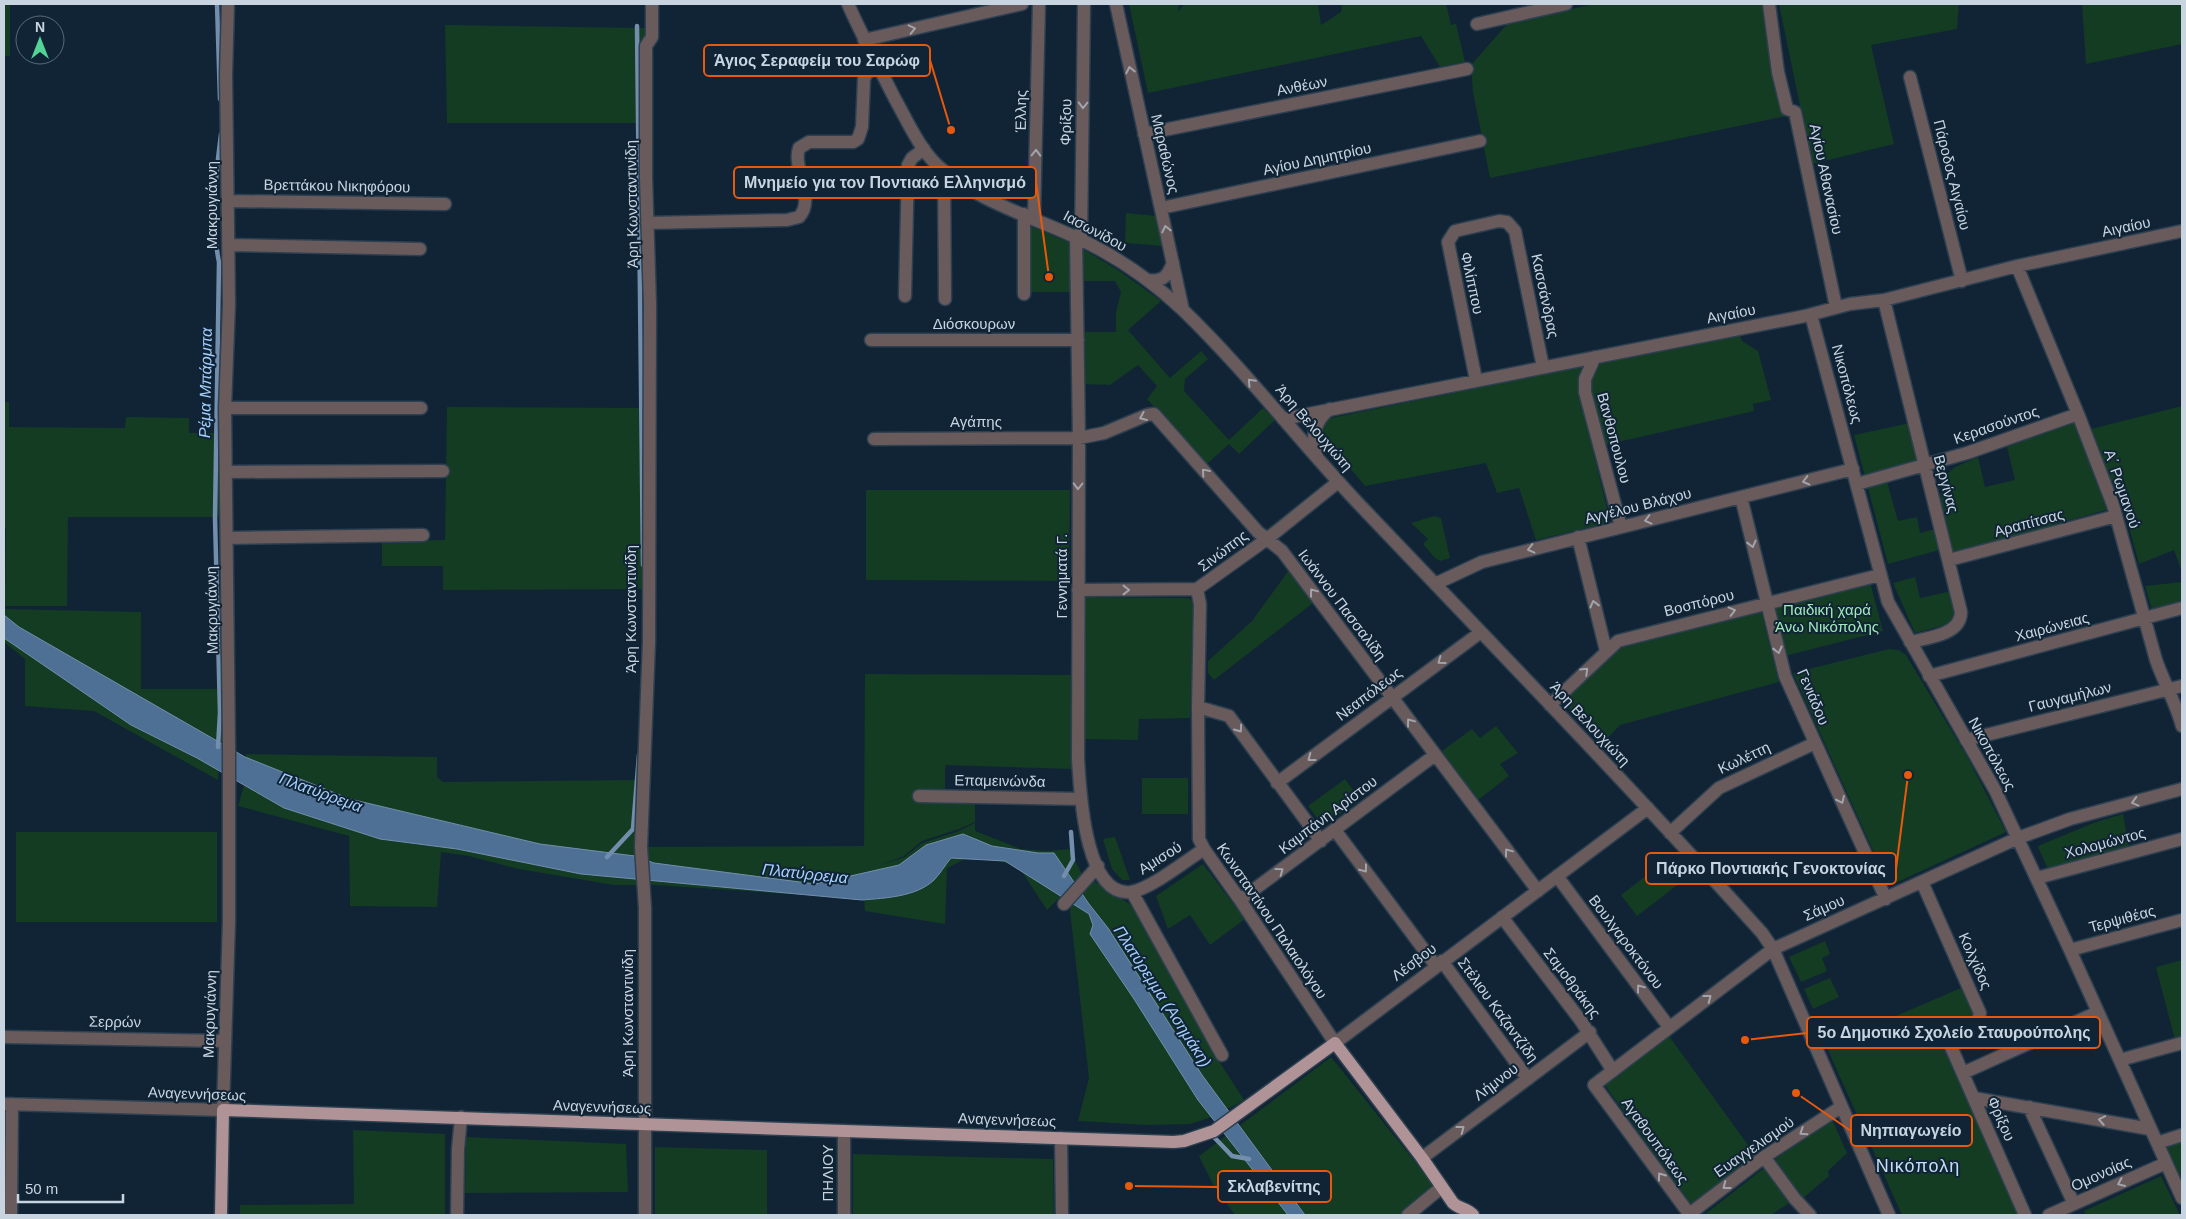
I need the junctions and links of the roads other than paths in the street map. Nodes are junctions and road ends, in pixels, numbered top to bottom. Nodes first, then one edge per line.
1 (228, 4) edge
2 (652, 4) edge
3 (848, 4) edge
4 (1022, 4) edge
5 (1039, 4) edge
6 (1084, 4) edge
7 (1116, 4) edge
8 (1566, 4) edge
9 (1769, 4) edge
10 (1477, 24) dead end
11 (864, 40) junction
12 (878, 66) junction
13 (1467, 69) dead end
14 (1910, 77) dead end
15 (1144, 134) junction
16 (1480, 141) dead end
17 (924, 149) junction
18 (944, 171) junction
19 (228, 201) junction
20 (445, 204) dead end
21 (1161, 208) junction
22 (1029, 217) junction
23 (647, 223) junction
24 (1515, 231) joint
25 (2182, 232) edge
26 (1079, 238) junction
27 (228, 245) junction
28 (420, 248) dead end
29 (1173, 263) junction
30 (2017, 266) junction
31 (1147, 280) junction
32 (1962, 281) junction
33 (1024, 294) dead end
34 (904, 296) dead end
35 (945, 299) dead end
36 (1884, 300) junction
37 (1836, 307) junction
38 (1183, 310) junction
39 (1811, 315) junction
40 (871, 340) dead end
41 (1078, 340) junction
42 (1595, 357) junction
43 (1543, 367) junction
44 (1476, 380) junction
45 (225, 408) junction
46 (421, 408) dead end
47 (1330, 409) junction
48 (2078, 414) junction
49 (1284, 419) junction
50 (1079, 438) junction
51 (874, 439) dead end
52 (1318, 458) junction
53 (1925, 465) junction
54 (1853, 469) junction
55 (442, 471) dead end
56 (227, 472) junction
57 (1338, 482) junction
58 (1857, 484) junction
59 (1741, 497) junction
60 (2116, 516) junction
61 (1621, 527) junction
62 (423, 535) dead end
63 (227, 538) junction
64 (1578, 538) junction
65 (1266, 539) junction
66 (1949, 560) junction
67 (1880, 575) junction
68 (1435, 584) junction
69 (1197, 589) junction
70 (1078, 590) junction
71 (1767, 603) junction
72 (2182, 608) edge
73 (2144, 618) junction
74 (1481, 632) junction
75 (1910, 642) junction
76 (1606, 651) junction
77 (1929, 676) junction
78 (2182, 686) edge
79 (2168, 690) junction
80 (1391, 698) junction
81 (1550, 705) junction
82 (1198, 707) junction
83 (2182, 726) edge
84 (1966, 740) junction
85 (1815, 743) junction
86 (1435, 755) junction
87 (1277, 783) junction
88 (2182, 789) edge
89 (919, 796) dead end
90 (1080, 799) junction
91 (1648, 808) junction
92 (1335, 830) junction
93 (1670, 833) junction
94 (2018, 838) junction
95 (2182, 839) edge
96 (1321, 841) junction
97 (1204, 849) junction
98 (1098, 866) junction
99 (1557, 876) junction
100 (2037, 878) junction
101 (1922, 882) junction
102 (1538, 891) junction
103 (1132, 892) junction
104 (1886, 899) junction
105 (1240, 900) junction
106 (1064, 904) dead end
107 (1502, 917) junction
108 (2182, 920) edge
109 (1773, 949) junction
110 (2070, 950) junction
111 (1439, 963) junction
112 (2098, 1012) junction
113 (1669, 1027) junction
114 (1590, 1032) junction
115 (1947, 1036) joint
116 (4, 1037) edge
117 (225, 1041) junction
118 (1335, 1042) junction
119 (2182, 1043) edge
120 (1222, 1055) dead end
121 (2120, 1060) junction
122 (1613, 1070) junction
123 (1962, 1073) junction
124 (1528, 1079) junction
125 (1594, 1085) joint
126 (1974, 1098) junction
127 (8, 1104) edge
128 (1841, 1106) junction
129 (2029, 1107) junction
130 (223, 1110) junction
131 (461, 1117) junction
132 (645, 1125) junction
133 (2150, 1129) junction
134 (844, 1131) junction
135 (2182, 1135) edge
136 (1199, 1137) joint
137 (1061, 1138) junction
138 (2157, 1143) junction
139 (1764, 1157) junction
140 (1422, 1158) junction
141 (2166, 1163) junction
142 (1442, 1187) junction
143 (2182, 1198) edge
144 (2074, 1204) junction
145 (11, 1215) edge
146 (221, 1215) edge
147 (457, 1215) edge
148 (645, 1215) edge
149 (844, 1215) edge
150 (1062, 1215) edge
151 (1408, 1215) edge
152 (1473, 1215) edge
153 (1689, 1215) edge
154 (1810, 1215) edge
155 (1889, 1215) edge
156 (2025, 1215) edge
157 (2049, 1215) edge

1 - 19 street, Μακρυγιάννη
2 - 23 street, Άρη Κωνσταντινίδη
3 - 11 street, Ιασωνίδου
11 -> 4 street
22 -> 5 street, Έλλης
6 -> 26 street, Φρίξου
15 -> 7 street, Μαραθώνος
8 - 10 street
9 - 37 street, Αγίου Αθανασίου
11 - 12 street, Ιασωνίδου
12 - 17 street, Ιασωνίδου
12 - 23 street
13 - 15 street, Ανθέων
14 - 32 street, Πάροδος Αιγαίου
15 - 21 street, Μαραθώνος
16 - 21 street, Αγίου Δημητρίου
17 - 18 street, Ιασωνίδου
17 - 34 street
18 - 22 street, Ιασωνίδου
18 - 35 street
19 - 20 street, Βρεττάκου Νικηφόρου
19 - 27 street, Μακρυγιάννη
29 -> 21 street, Μαραθώνος
22 - 26 street, Ιασωνίδου
22 - 33 street, Έλλης
23 - 132 street, Άρη Κωνσταντινίδη
24 - 43 street, Κασσάνδρας
24 - 44 street, Φιλίππου
25 - 30 street, Αιγαίου
26 - 31 street, Ιασωνίδου
26 - 41 street, Γεννηματά Γ.
27 - 28 street
27 - 45 street, Μακρυγιάννη
29 - 31 street
29 - 38 street, Μαραθώνος
30 - 32 street, Αιγαίου
30 - 48 street, Α΄ Ρωμανού
31 - 38 street, Ιασωνίδου
32 - 36 street, Αιγαίου
36 - 37 street, Αιγαίου
36 - 53 street, Βεργίνας
37 - 39 street, Αιγαίου
49 -> 38 street, Άρη Βελουχιώτη
39 - 42 street, Αιγαίου
39 - 54 street, Νικοπόλεως
40 - 41 street, Διόσκουρων
41 - 50 street, Γεννηματά Γ.
42 - 43 street, Αιγαίου
42 - 61 street, Βανθοπουλου
43 - 44 street, Αιγαίου
44 - 47 street, Αιγαίου
45 - 46 street
45 - 56 street, Μακρυγιάννη
47 - 49 street, Αιγαίου
47 - 52 street
48 - 53 street, Κερασούντος
48 - 60 street, Α΄ Ρωμανού
49 - 52 street, Άρη Βελουχιώτη
50 - 51 street, Αγάπης
65 -> 50 street, Ιωάννου Πασσαλίδη
50 -> 70 street, Γεννηματά Γ.
52 - 57 street, Άρη Βελουχιώτη
53 - 58 street, Κερασούντος
53 - 66 street, Βεργίνας
54 - 58 street, Νικοπόλεως
54 -> 59 street, Αγγέλου Βλάχου
55 - 56 street
56 - 63 street, Μακρυγιάννη
57 - 65 street, Σινώπης
57 - 68 street, Άρη Βελουχιώτη
58 - 67 street, Νικοπόλεως
59 -> 61 street, Αγγέλου Βλάχου
59 -> 71 street, Γενιάδου
60 - 66 street, Αραπίτσας
60 - 73 street, Α΄ Ρωμανού
61 - 64 street, Αγγέλου Βλάχου
62 - 63 street
63 - 117 street, Μακρυγιάννη
64 -> 68 street, Αγγέλου Βλάχου
76 -> 64 street
65 - 69 street, Σινώπης
80 -> 65 street, Ιωάννου Πασσαλίδη
66 - 75 street, Βεργίνας
67 - 71 street, Βοσπόρου
67 - 75 street, Νικοπόλεως
68 - 74 street, Άρη Βελουχιώτη
70 -> 69 street, Σινώπης
69 - 82 street, Κωνσταντίνου Παλαιολόγου
70 - 90 street, Γεννηματά Γ.
76 -> 71 street, Βοσπόρου
71 -> 85 street, Γενιάδου
72 - 73 street, Χαιρώνειας
73 - 77 street, Χαιρώνειας
73 - 79 street, Α΄ Ρωμανού
74 -> 80 street, Νεαπόλεως
74 - 81 street, Άρη Βελουχιώτη
75 - 77 street, Νικοπόλεως
81 -> 76 street, Βοσπόρου
77 - 84 street, Νικοπόλεως
78 - 79 street, Γαυγαμήλων
79 - 83 street, Α΄ Ρωμανού
79 - 84 street, Γαυγαμήλων
86 -> 80 street, Ιωάννου Πασσαλίδη
80 -> 87 street, Νεαπόλεως
81 - 91 street, Άρη Βελουχιώτη
82 -> 87 street
82 - 97 street, Κωνσταντίνου Παλαιολόγου
84 - 94 street, Νικοπόλεως
85 - 93 street, Κωλέττη
85 -> 104 street, Γενιάδου
86 - 92 street, Καμπάνη Αρίστου
102 -> 86 street, Ιωάννου Πασσαλίδη
87 - 96 street
88 -> 94 street, Σάμου
89 - 90 street, Επαμεινώνδα
90 - 98 street, Γεννηματά Γ.
91 - 93 street, Άρη Βελουχιώτη
91 - 99 street, Λέσβου
92 - 96 street, Καμπάνη Αρίστου
92 -> 111 street, Στέλιου Καζαντζίδη
93 - 109 street, Άρη Βελουχιώτη
94 - 100 street, Νικοπόλεως
94 - 101 street, Σάμου
95 - 100 street, Χολομώντος
105 -> 96 street, Καμπάνη Αρίστου
97 - 103 street, Αμισού
97 - 105 street, Κωνσταντίνου Παλαιολόγου
98 - 103 street, Γεννηματά Γ.
98 - 106 street
99 - 102 street, Λέσβου
113 -> 99 street, Βουλγαροκτόνου
100 - 110 street, Νικοπόλεως
101 - 104 street, Σάμου
101 - 115 street, Κολχίδος
102 - 107 street, Λέσβου
103 - 120 street
104 - 109 street, Σάμου
105 - 118 street, Κωνσταντίνου Παλαιολόγου
107 - 111 street, Λέσβου
107 - 114 street, Σαμοθράκης
108 - 110 street, Τερψιθέας
113 -> 109 street, Σάμου
109 - 128 street, Άρη Βελουχιώτη
110 - 112 street, Νικοπόλεως
111 - 118 street, Λέσβου
111 - 124 street, Στέλιου Καζαντζίδη
112 - 121 street, Νικοπόλεως
112 - 123 street
113 - 122 street, Σάμου
114 - 122 street, Σαμοθράκης
114 - 124 street, Λήμνου
115 - 123 street, Φρίξου
116 - 117 street, Σερρών
117 - 130 street, Μακρυγιάννη
118 - 136 main road, Λέσβου
118 - 140 main road, Κωνσταντίνου Παλαιολόγου
119 - 121 street
121 - 133 street, Νικοπόλεως
122 - 125 street, Σάμου
123 - 126 street, Φρίξου
140 -> 124 street, Λήμνου
153 -> 125 street, Αγαθουπόλεως
126 - 129 street
126 - 156 street, Φρίξου
127 - 130 street, Αναγεννήσεως
127 - 145 street
128 -> 139 street, Ευαγγελισμού
128 - 155 street, Άρη Βελουχιώτη
133 -> 129 street
129 - 144 street
130 - 131 main road, Αναγεννήσεως
130 - 146 main road, Μακρυγιάννη
131 - 132 main road, Αναγεννήσεως
131 - 147 street
132 - 134 main road, Αναγεννήσεως
132 - 148 street, Άρη Κωνσταντινίδη
133 - 138 street, Νικοπόλεως
134 - 137 main road, Αναγεννήσεως
134 - 149 street, ΠΗΛΙΟΥ
135 - 138 street
136 - 137 main road, Αναγεννήσεως
137 - 150 street
138 - 141 street, Νικοπόλεως
139 -> 153 street, Ευαγγελισμού
139 - 154 street
140 - 142 main road, Κωνσταντίνου Παλαιολόγου
141 - 143 street, Νικοπόλεως
141 -> 144 street, Ομονοίας
142 - 151 street
142 - 152 main road, Κωνσταντίνου Παλαιολόγου
144 - 157 street, Ομονοίας

